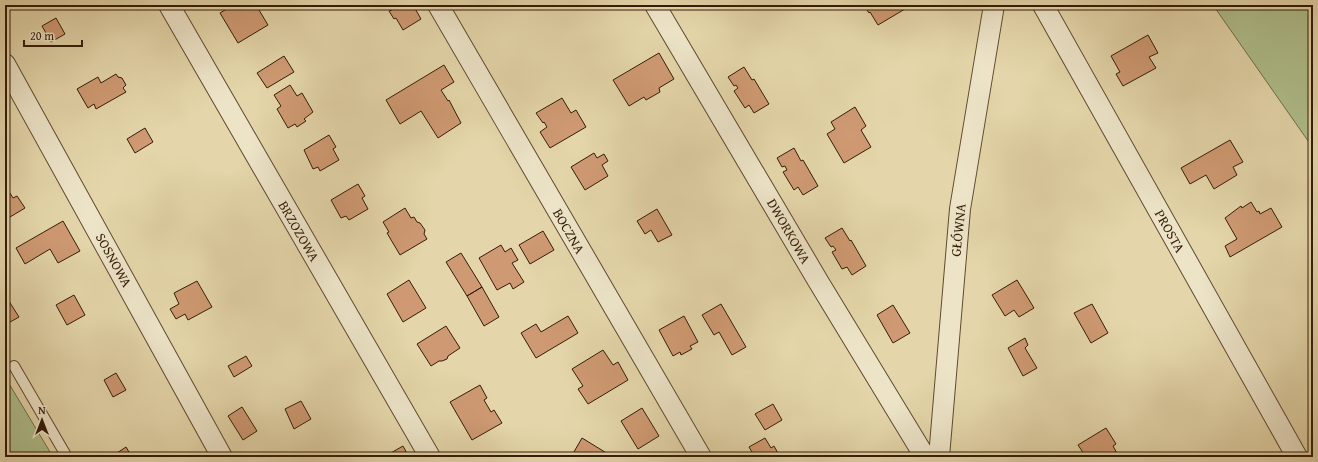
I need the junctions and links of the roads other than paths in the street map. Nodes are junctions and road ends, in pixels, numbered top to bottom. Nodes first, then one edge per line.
1 (169, 5) edge
2 (438, 5) edge
3 (656, 5) edge
4 (994, 5) edge
5 (1043, 5) edge
6 (5, 64) edge
7 (14, 366) dead end
8 (67, 457) edge
9 (222, 457) edge
10 (430, 457) edge
11 (701, 457) edge
12 (925, 457) edge
13 (939, 457) edge
14 (1297, 457) edge

1 - 10 street, BRZOZOWA
2 - 11 street, BOCZNA
3 - 12 street, DWORKOWA
4 - 13 street, GŁÓWNA
5 - 14 street, PROSTA
6 - 9 street, SOSNOWA
7 - 8 lane

